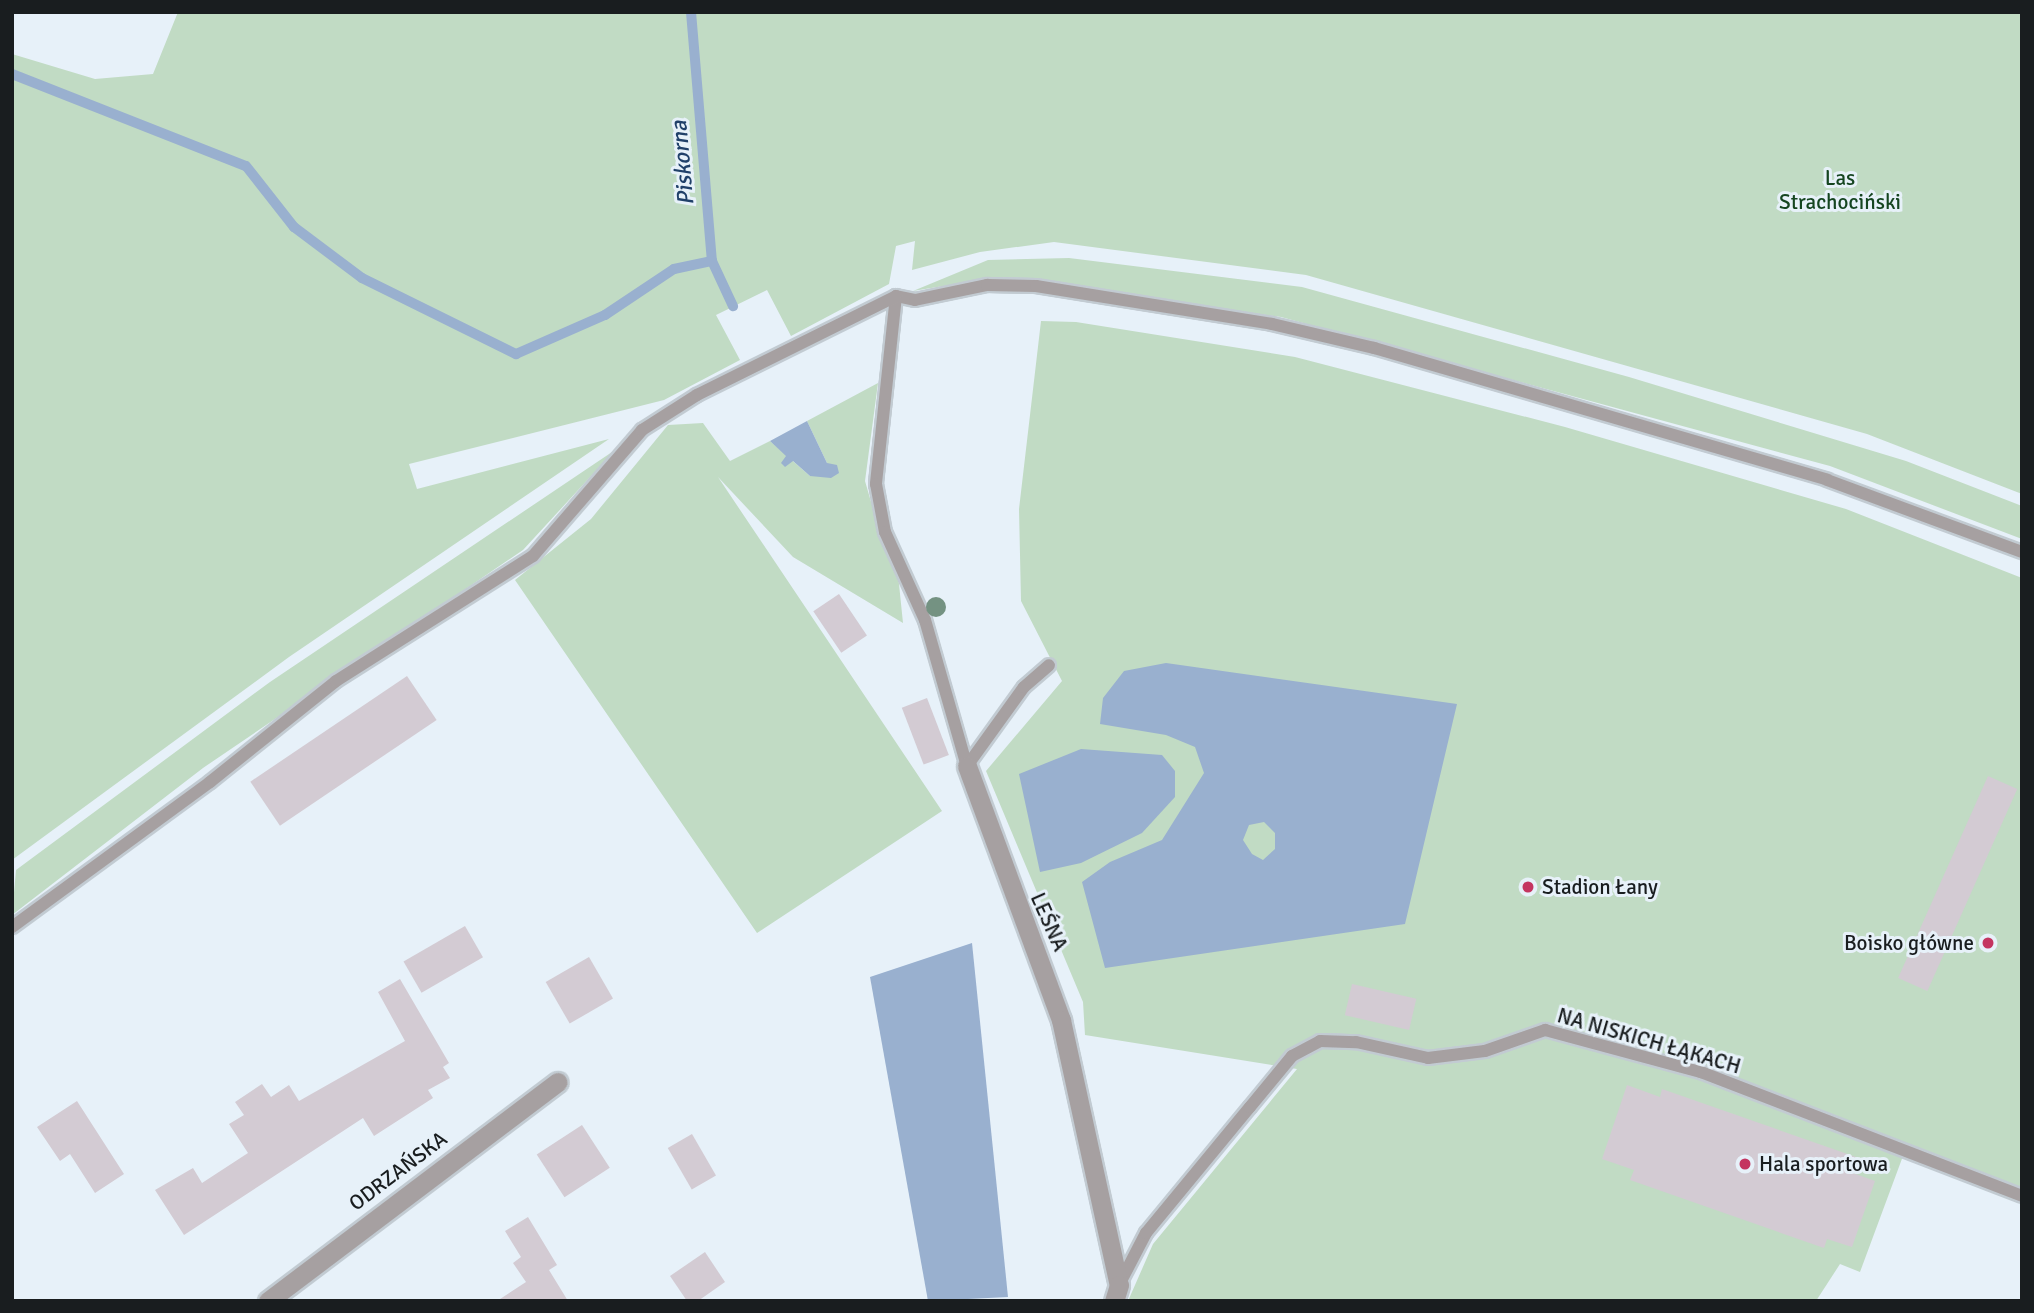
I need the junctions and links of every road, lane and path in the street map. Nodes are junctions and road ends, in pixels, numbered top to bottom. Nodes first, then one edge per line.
1 (896, 296) junction
2 (2022, 552) edge
3 (1049, 665) dead end
4 (967, 766) junction
5 (12, 927) edge
6 (558, 1082) dead end
7 (2022, 1196) edge
8 (1117, 1293) edge
9 (268, 1301) edge

1 - 2 lane
1 - 4 lane, LEŚNA
1 - 5 lane
3 - 4 lane
4 - 8 street, LEŚNA
6 - 9 street, ODRZAŃSKA
7 - 8 lane, NA NISKICH ŁĄKACH

